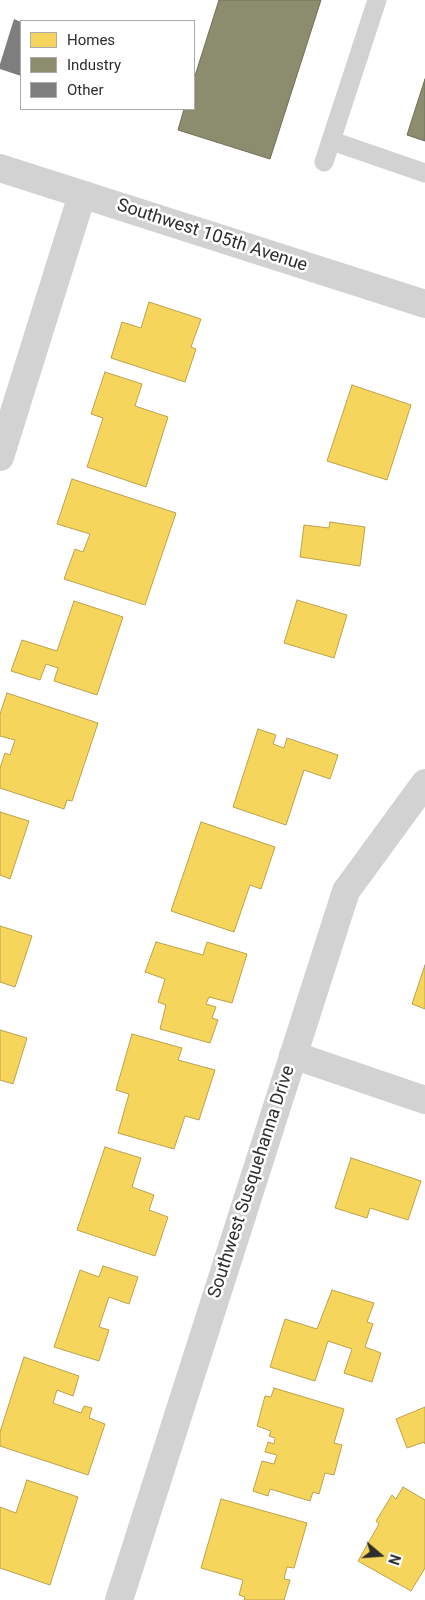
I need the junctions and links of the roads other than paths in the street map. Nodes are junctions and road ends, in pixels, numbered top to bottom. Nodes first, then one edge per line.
1 (377, 0) edge
2 (332, 141) junction
3 (324, 162) dead end
4 (0, 168) edge
5 (425, 173) edge
6 (82, 195) junction
7 (425, 304) edge
8 (0, 457) edge
9 (425, 783) edge
10 (293, 1056) junction
11 (425, 1100) edge
12 (119, 1600) edge

1 - 2 lane
2 - 3 lane
2 - 5 lane
4 - 6 street, Southwest 105th Avenue
6 - 7 street, Southwest 105th Avenue
6 - 8 street
9 - 10 street, Southwest Susquehanna Drive
10 - 11 street
10 - 12 street, Southwest Susquehanna Drive

